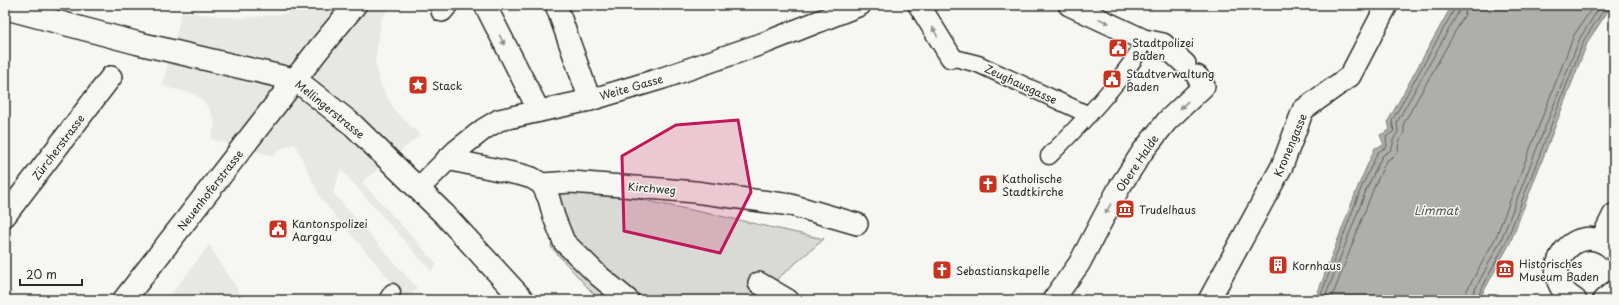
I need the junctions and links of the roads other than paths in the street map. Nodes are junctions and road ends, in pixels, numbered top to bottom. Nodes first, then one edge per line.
1 (355, 5) edge
2 (485, 5) edge
3 (556, 5) edge
4 (860, 5) edge
5 (919, 5) edge
6 (1069, 5) edge
7 (1387, 5) edge
8 (5, 8) edge
9 (31, 10) edge
10 (1144, 40) junction
11 (951, 58) joint
12 (111, 77) dead end
13 (296, 80) junction
14 (590, 100) junction
15 (539, 111) junction
16 (1089, 115) junction
17 (1049, 156) dead end
18 (447, 159) junction
19 (542, 184) junction
20 (418, 189) junction
21 (1614, 215) edge
22 (5, 216) edge
23 (857, 224) dead end
24 (1608, 246) edge
25 (759, 283) dead end
26 (1555, 291) edge
27 (124, 300) edge
28 (523, 300) edge
29 (628, 300) edge
30 (788, 300) edge
31 (1053, 300) edge
32 (1209, 300) edge
33 (1575, 300) edge

1 - 13 main road, Neuenhoferstrasse
2 -> 15 street
3 - 14 street
4 - 14 street, Weite Gasse
11 -> 5 street
6 -> 10 street, Obere Halde
7 - 32 street, Kronengasse
8 - 9 main road, Mellingerstrasse
9 - 13 main road, Mellingerstrasse
10 - 16 street
10 -> 31 street, Obere Halde
11 - 16 street, Zeughausgasse
12 - 22 street, Zürcherstrasse
13 - 20 main road, Mellingerstrasse
13 - 27 main road, Neuenhoferstrasse
14 - 15 street, Weite Gasse
15 - 18 street, Weite Gasse
16 - 17 street
18 - 19 street, Kirchweg
18 - 20 street, Weite Gasse
19 - 23 street, Kirchweg
19 - 29 street
20 - 28 main road, Mellingerstrasse
21 - 24 main road
24 - 26 main road
25 - 30 street
26 - 33 main road

